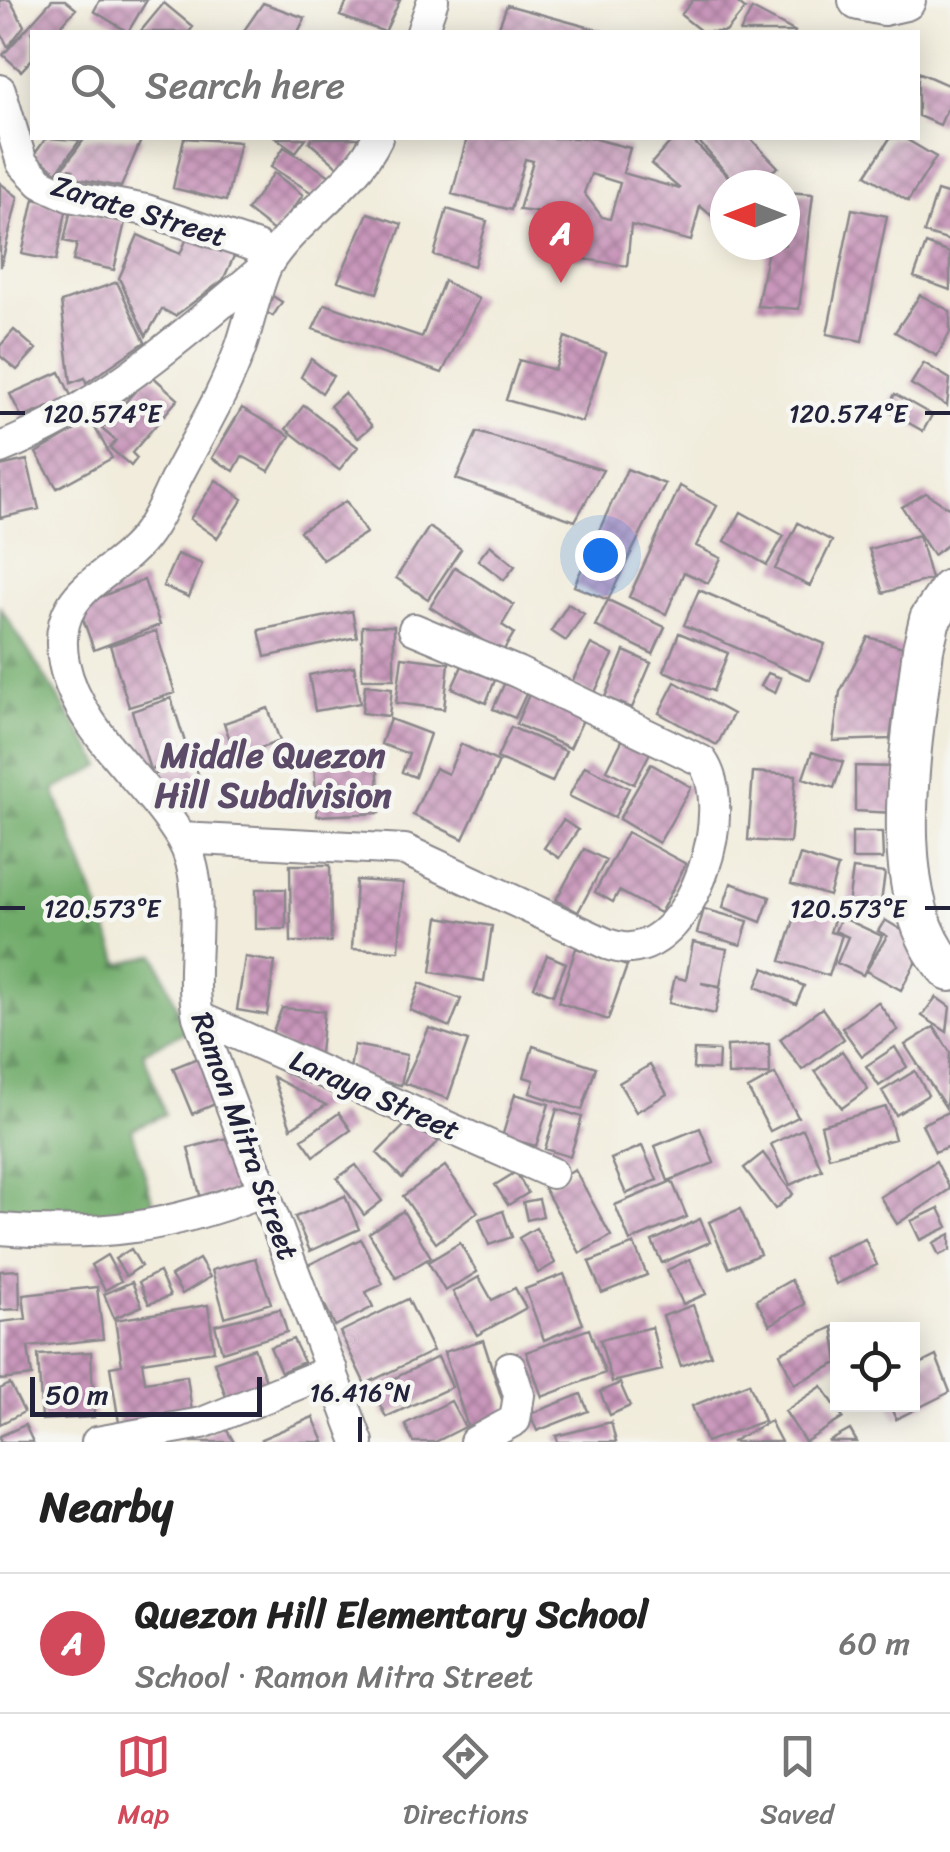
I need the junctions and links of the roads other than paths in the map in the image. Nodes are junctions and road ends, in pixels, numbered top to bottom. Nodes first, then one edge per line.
1 (433, 0) edge
2 (858, 0) edge
3 (906, 0) edge
4 (423, 30) edge
5 (0, 90) edge
6 (375, 140) edge
7 (266, 265) junction
8 (0, 448) edge
9 (950, 590) edge
10 (414, 629) dead end
11 (181, 838) junction
12 (950, 971) edge
13 (198, 1017) junction
14 (552, 1173) dead end
15 (264, 1191) junction
16 (0, 1229) edge
17 (510, 1367) dead end
18 (332, 1370) junction
19 (97, 1442) edge
20 (358, 1442) edge
21 (475, 1442) edge

1 - 4 street
2 - 3 street
5 - 7 street, Zarate Street
6 - 7 street, Ramon Mitra Street
7 - 8 street
7 - 11 street, Ramon Mitra Street
9 - 12 street
10 - 11 street
11 - 13 street, Ramon Mitra Street
13 - 14 street, Laraya Street
13 - 15 street, Ramon Mitra Street
15 - 16 street
15 - 18 street, Ramon Mitra Street
17 - 21 street
18 - 19 street
18 - 20 street, Ramon Mitra Street

